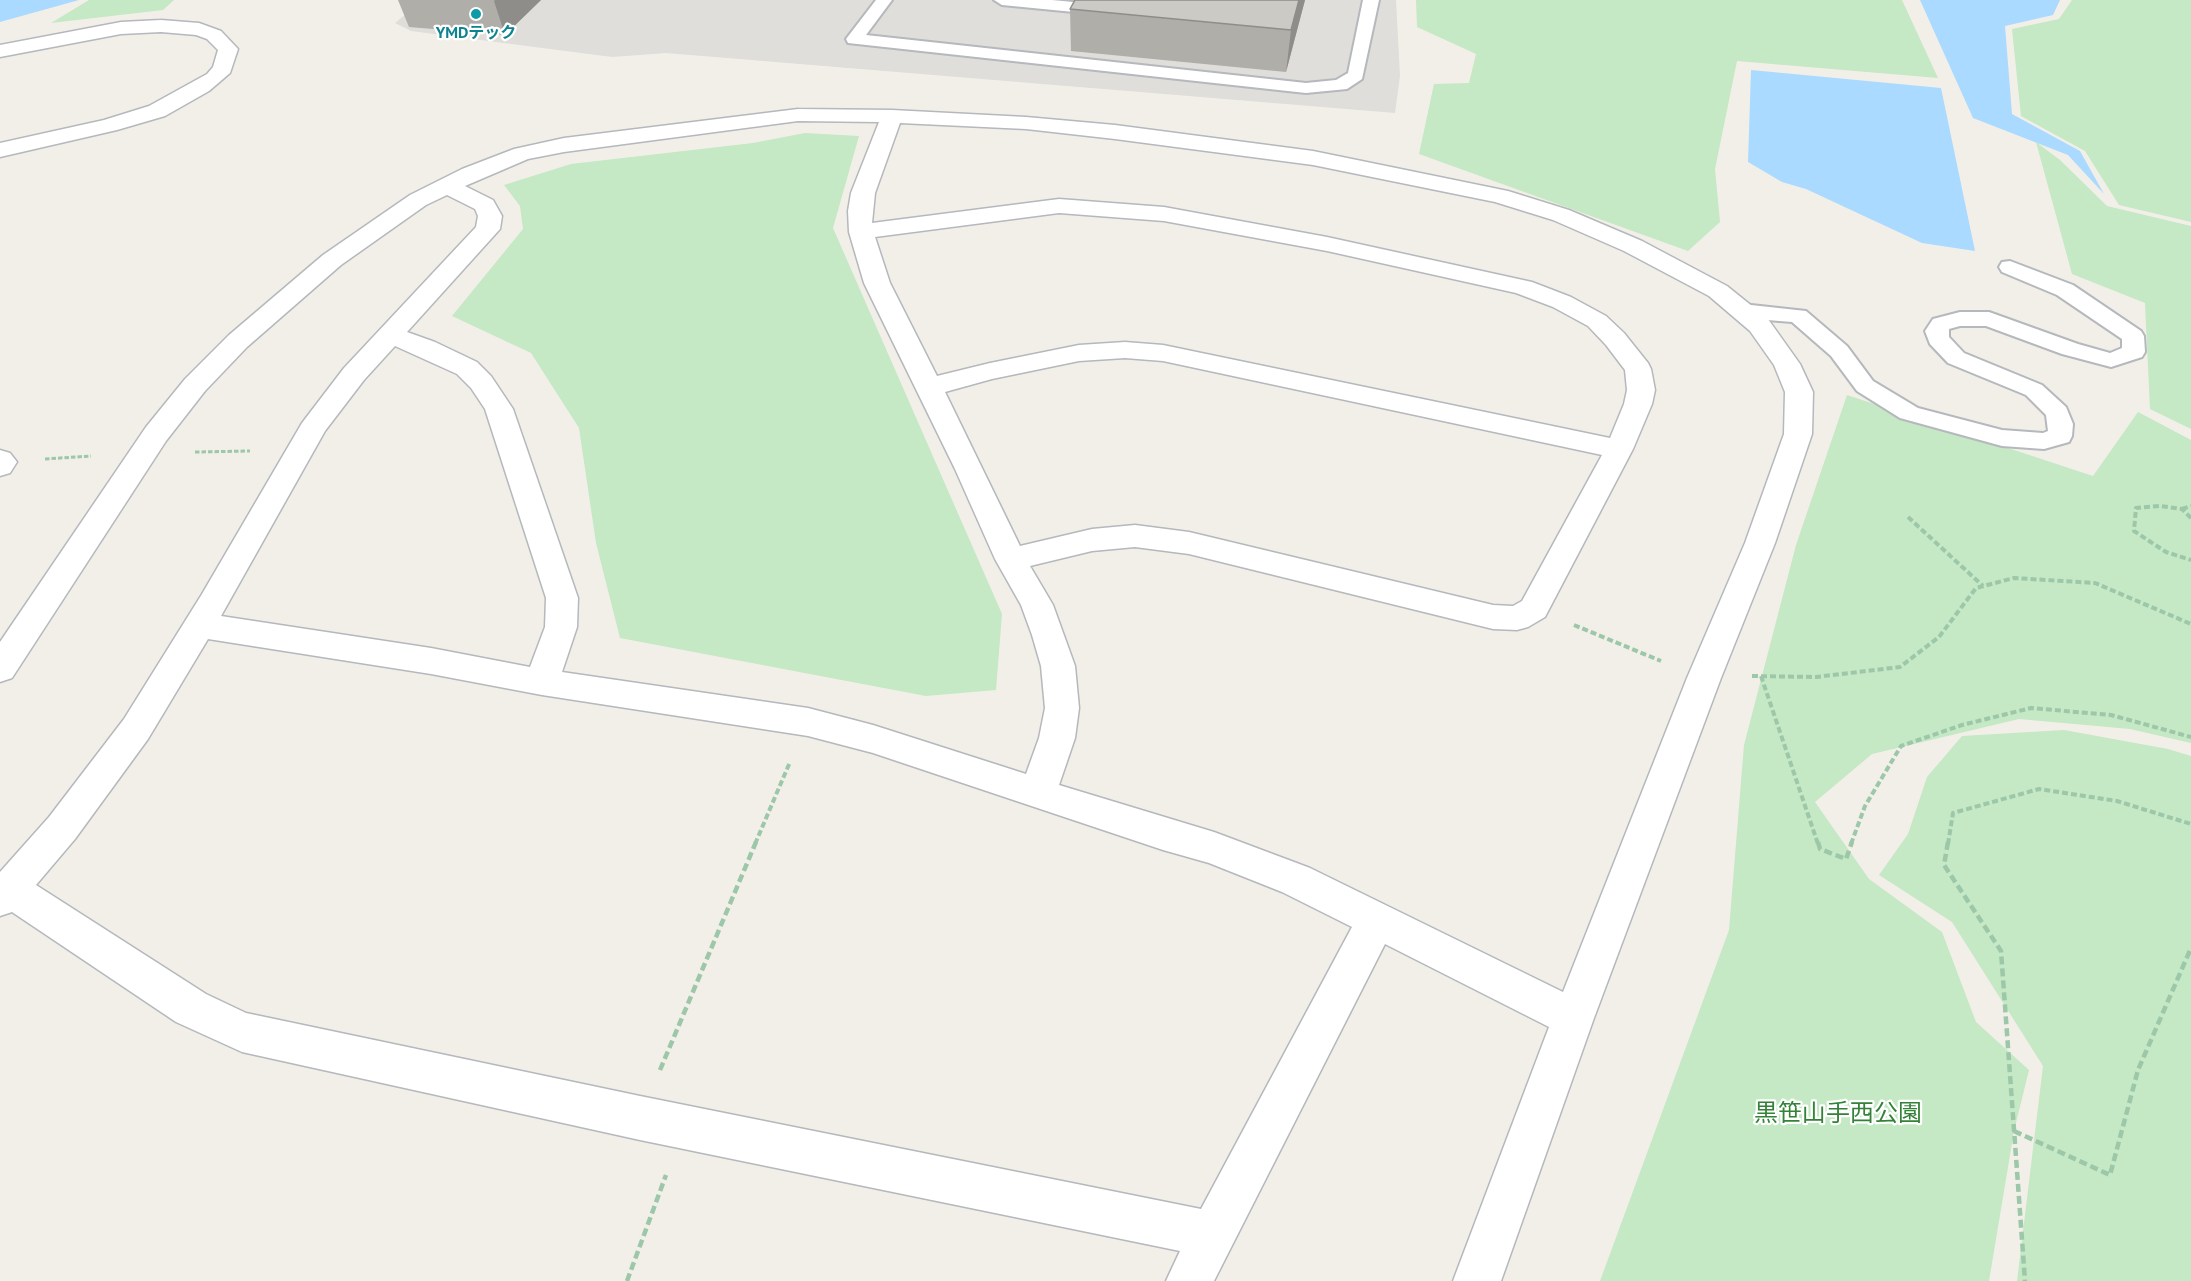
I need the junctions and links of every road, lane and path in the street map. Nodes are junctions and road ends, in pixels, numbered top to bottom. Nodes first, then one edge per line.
1 (884, 0) edge
2 (1002, 0) edge
3 (1371, 0) edge
4 (1084, 8) edge
5 (0, 51) edge
6 (892, 116) junction
7 (0, 150) edge
8 (446, 185) junction
9 (861, 232) junction
10 (2010, 267) dead end
11 (1742, 311) junction
12 (390, 335) junction
13 (930, 387) junction
14 (1619, 449) junction
15 (0, 460) edge
16 (0, 466) edge
17 (2191, 506) edge
18 (2182, 509) junction
19 (1908, 517) dead end
20 (2191, 518) edge
21 (1011, 559) junction
22 (2191, 560) edge
23 (1983, 587) junction
24 (1534, 609) junction
25 (2191, 624) edge
26 (200, 625) junction
27 (0, 669) edge
28 (1704, 678) junction
29 (542, 682) junction
30 (807, 722) junction
31 (2191, 737) edge
32 (1038, 792) junction
33 (2191, 824) edge
34 (5, 894) edge
35 (1376, 921) junction
36 (2191, 948) edge
37 (1573, 1018) junction
38 (640, 1118) junction
39 (683, 1126) junction
40 (2014, 1131) junction
41 (1212, 1234) junction
42 (627, 1281) edge
43 (1190, 1281) edge
44 (1477, 1281) edge
45 (2025, 1281) edge

1 - 3 lane
2 - 4 lane
5 - 7 street
6 - 8 street
6 - 9 street
6 - 11 street
8 - 12 street
8 - 27 street
9 - 13 street
9 - 14 street
10 - 11 lane
11 - 28 street
12 - 26 street
12 - 29 street
13 - 14 street
13 - 21 street
14 - 24 street
15 - 16 street
17 - 18 path
18 - 20 path
18 - 22 path
19 - 23 path
21 - 24 street
21 - 32 street
23 - 25 path
23 - 31 path
24 - 28 path
26 - 29 street
26 - 34 street
28 - 37 street
29 - 30 street
30 - 32 street
30 - 38 path
32 - 35 street
33 - 40 path
34 - 38 street
35 - 37 street
35 - 41 street
36 - 40 path
37 - 44 street
38 - 39 street
39 - 41 street
39 - 42 path
40 - 45 path
41 - 43 street

